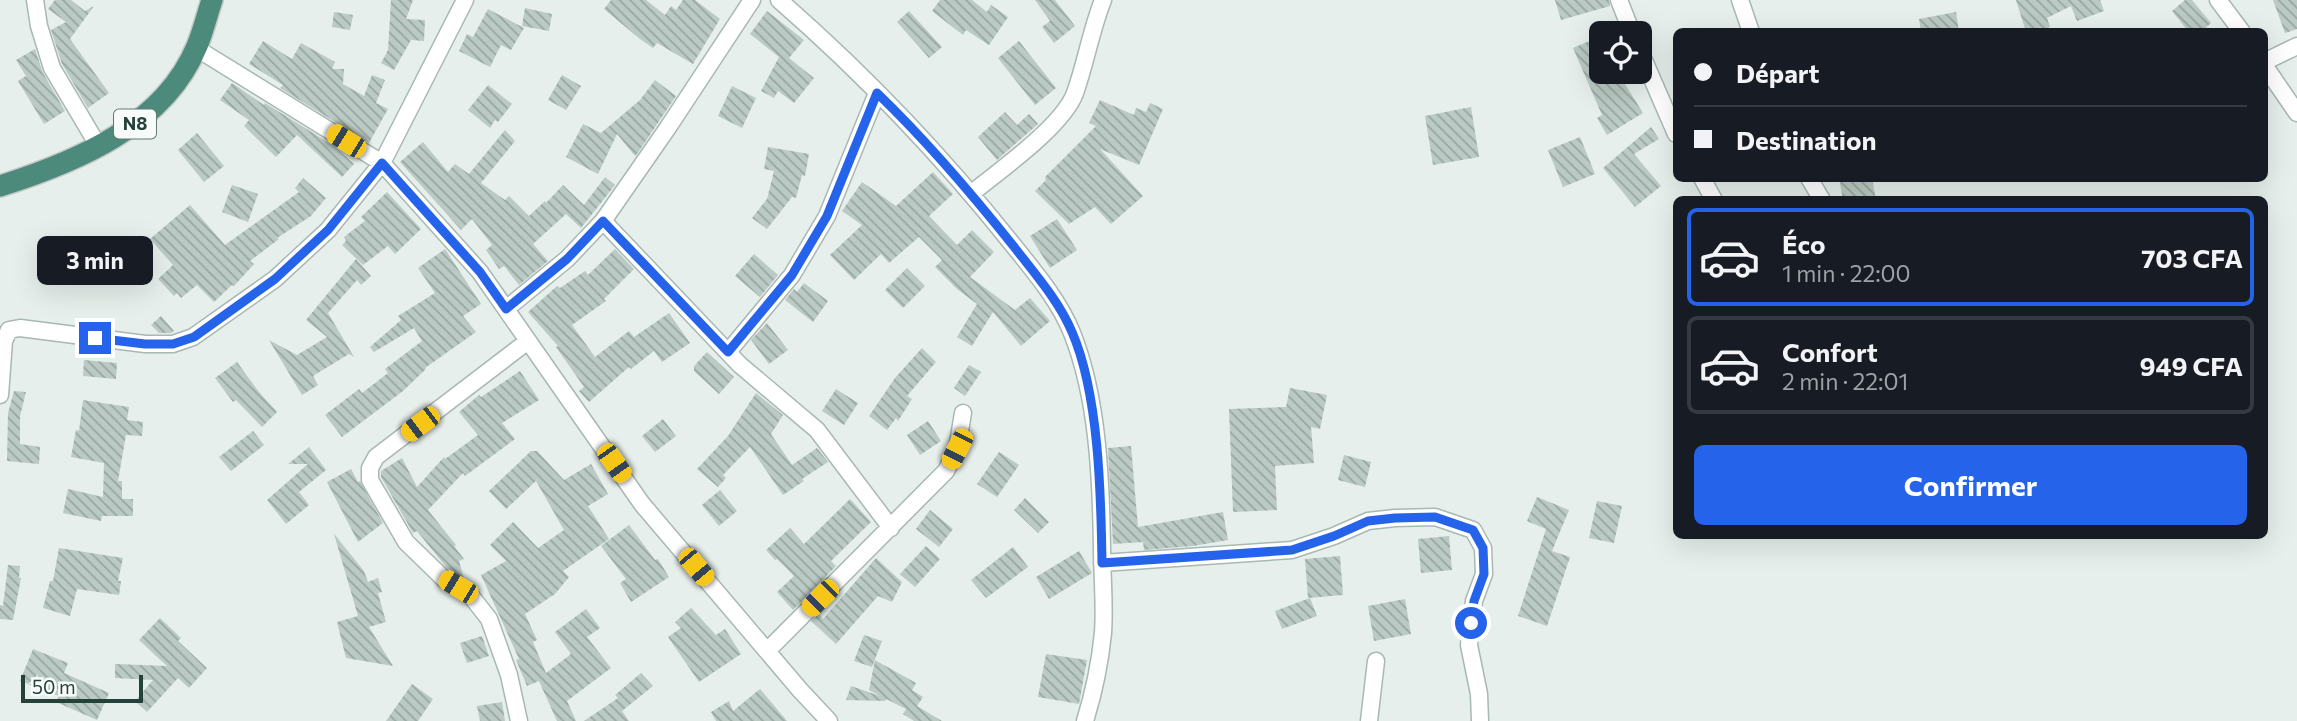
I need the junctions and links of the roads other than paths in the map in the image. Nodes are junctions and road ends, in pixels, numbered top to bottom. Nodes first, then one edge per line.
1 (36, 0) edge
2 (212, 0) edge
3 (465, 0) edge
4 (752, 0) edge
5 (779, 0) edge
6 (1102, 0) edge
7 (1619, 0) edge
8 (1740, 0) edge
9 (2218, 0) edge
10 (1627, 21) edge
11 (1750, 28) edge
12 (2239, 28) edge
13 (2297, 46) edge
14 (196, 48) junction
15 (2268, 61) edge
16 (2268, 69) edge
17 (1652, 79) edge
18 (877, 93) junction
19 (2297, 113) edge
20 (1673, 127) edge
21 (99, 147) junction
22 (382, 163) junction
23 (0, 186) edge
24 (972, 193) junction
25 (603, 221) junction
26 (506, 309) junction
27 (528, 341) junction
28 (728, 352) junction
29 (0, 395) edge
30 (963, 413) dead end
31 (891, 528) junction
32 (1102, 563) junction
33 (767, 651) junction
34 (1376, 662) dead end
35 (519, 721) edge
36 (829, 721) edge
37 (1085, 721) edge
38 (1369, 721) edge
39 (1480, 721) edge

1 - 21 street
2 - 14 highway, N8
3 - 22 street
4 - 25 street
5 - 18 street
6 - 24 street
7 - 10 street
8 - 11 street
9 - 12 street
13 - 15 street
14 - 21 highway, N8
14 - 22 street
16 - 19 street
17 - 20 street
18 - 24 street
18 - 28 street
21 - 23 highway, N8
22 - 26 street
22 - 29 street
24 - 32 street
25 - 26 street
25 - 28 street
26 - 27 street
27 - 33 street
27 - 35 street
28 - 31 street
30 - 31 street
31 - 33 street
32 - 37 street
32 - 39 street
33 - 36 street
34 - 38 street

